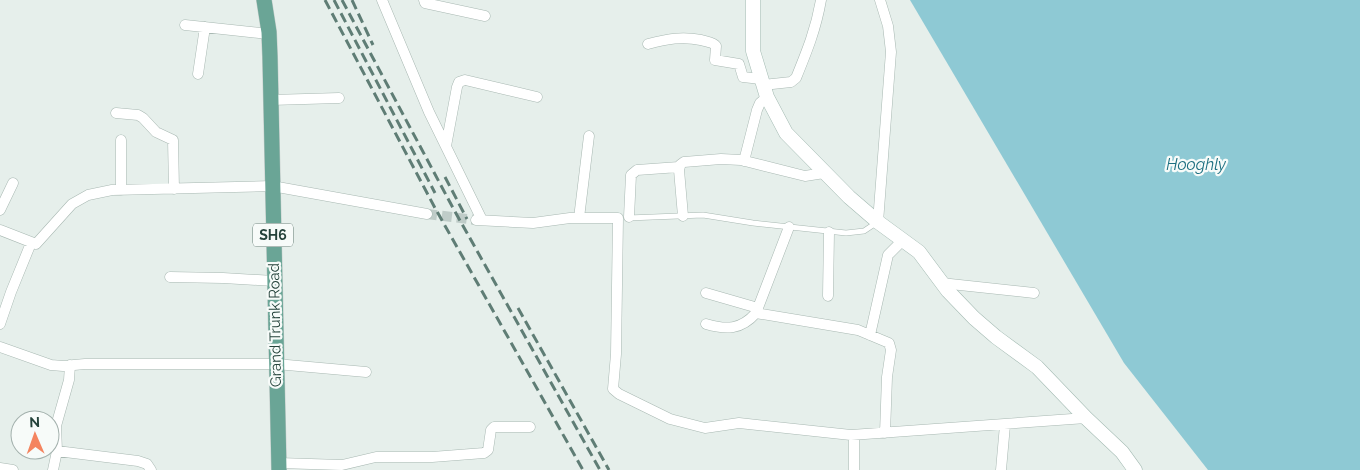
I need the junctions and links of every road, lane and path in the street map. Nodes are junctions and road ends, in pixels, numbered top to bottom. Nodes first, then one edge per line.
1 (264, 0) edge
2 (382, 0) edge
3 (424, 0) edge
4 (753, 0) edge
5 (821, 0) edge
6 (880, 0) edge
7 (485, 16) dead end
8 (185, 25) dead end
9 (205, 28) junction
10 (269, 34) junction
11 (648, 44) dead end
12 (198, 74) dead end
13 (764, 87) junction
14 (537, 97) dead end
15 (339, 98) dead end
16 (271, 100) junction
17 (116, 113) dead end
18 (589, 136) dead end
19 (121, 140) dead end
20 (446, 146) junction
21 (744, 161) junction
22 (680, 167) junction
23 (824, 172) junction
24 (13, 183) dead end
25 (272, 186) junction
26 (174, 189) junction
27 (121, 190) junction
28 (0, 210) edge
29 (427, 214) tunnel mouth
30 (683, 216) junction
31 (579, 218) junction
32 (618, 218) junction
33 (629, 218) junction
34 (878, 222) junction
35 (789, 227) junction
36 (0, 230) edge
37 (829, 232) junction
38 (903, 240) junction
39 (31, 243) junction
40 (170, 277) dead end
41 (274, 281) junction
42 (941, 283) junction
43 (706, 293) dead end
44 (1034, 293) dead end
45 (828, 296) dead end
46 (756, 311) junction
47 (0, 324) edge
48 (706, 324) dead end
49 (870, 335) junction
50 (0, 347) edge
51 (276, 364) junction
52 (70, 365) junction
53 (366, 372) dead end
54 (60, 412) edge
55 (1086, 418) junction
56 (1005, 425) junction
57 (530, 427) dead end
58 (885, 433) junction
59 (854, 435) junction
60 (60, 451) edge
61 (279, 467) edge
62 (0, 468) edge
63 (13, 470) edge
64 (151, 470) edge
65 (854, 470) edge
66 (1001, 470) edge
67 (1135, 470) edge

1 - 10 main road, Grand Trunk Road / SH6
2 - 20 street
3 - 7 street
4 - 13 street
5 - 13 street
6 - 34 street
8 - 9 street
9 - 10 street
9 - 12 street
10 - 16 main road, Grand Trunk Road / SH6
11 - 13 street
13 - 21 street
13 - 23 street
14 - 20 street
15 - 16 street
16 - 25 main road, Grand Trunk Road / SH6
17 - 26 street
18 - 31 street
19 - 27 street
20 - 31 street
21 - 22 street
21 - 23 street
22 - 30 street
22 - 33 street
23 - 34 street
24 - 28 street
25 - 26 street
25 - 29 street
25 - 41 main road, Grand Trunk Road / SH6
26 - 27 street
27 - 39 street
30 - 33 lane
30 - 35 lane
31 - 32 street
32 - 33 lane
32 - 59 street
34 - 37 lane
34 - 38 street
35 - 37 lane
35 - 46 street
36 - 39 street
37 - 45 street
38 - 42 street
38 - 49 street
39 - 47 street
40 - 41 street
41 - 51 main road, Grand Trunk Road / SH6
42 - 44 street
42 - 55 street
43 - 46 street
46 - 48 street
46 - 49 street
49 - 58 street
50 - 52 street
51 - 52 street
51 - 53 street
51 - 61 main road, Grand Trunk Road / SH6
52 - 54 street
55 - 56 street
55 - 67 street
56 - 58 street
56 - 66 street
57 - 61 street
58 - 59 street
59 - 65 street
60 - 64 street
62 - 63 street

